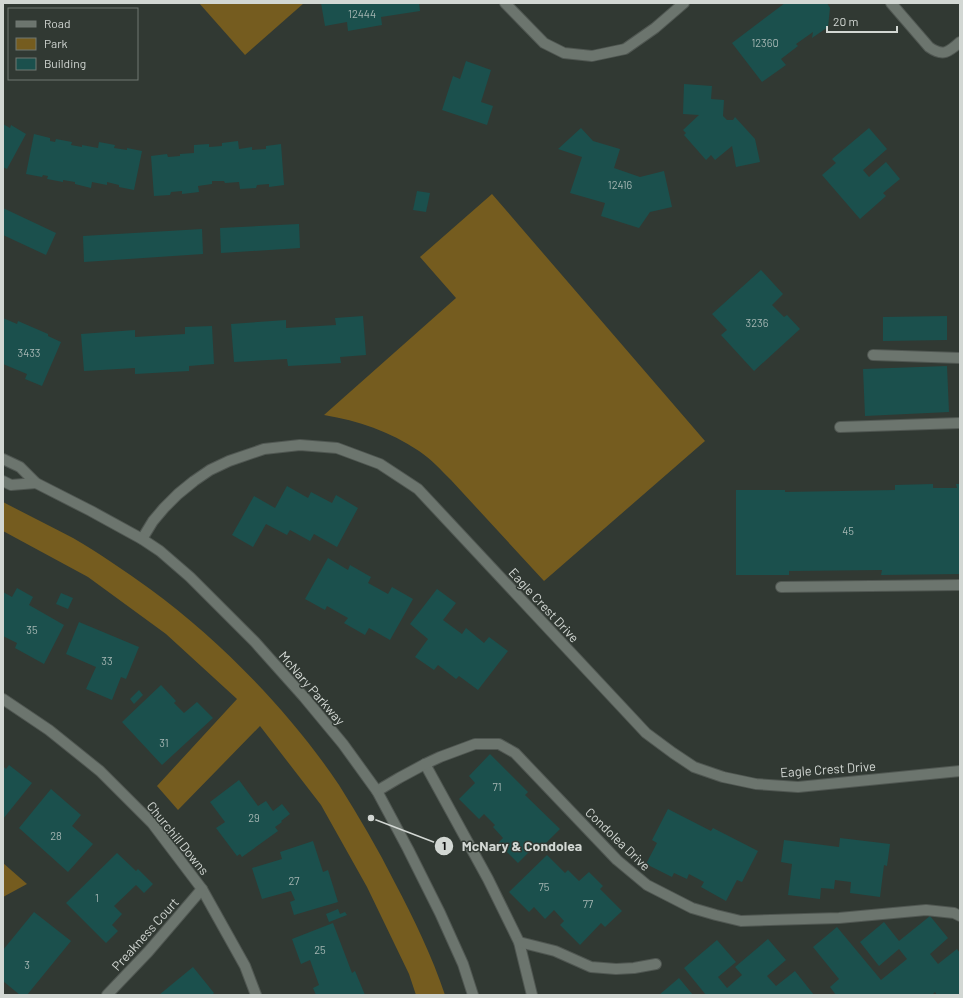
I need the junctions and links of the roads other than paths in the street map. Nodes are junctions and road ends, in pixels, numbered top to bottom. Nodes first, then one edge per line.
1 (505, 3) edge
2 (684, 3) edge
3 (891, 3) edge
4 (960, 42) edge
5 (873, 355) dead end
6 (960, 358) edge
7 (960, 423) edge
8 (840, 427) dead end
9 (3, 459) edge
10 (3, 481) edge
11 (36, 483) junction
12 (142, 539) junction
13 (960, 585) edge
14 (781, 587) dead end
15 (3, 699) edge
16 (425, 764) junction
17 (960, 771) edge
18 (377, 791) junction
19 (202, 890) junction
20 (960, 916) edge
21 (519, 942) junction
22 (656, 964) dead end
23 (107, 995) edge
24 (256, 995) edge
25 (473, 995) edge
26 (532, 995) edge

1 - 2 street
3 - 4 street
5 - 6 street
7 - 8 street
9 - 11 street, McNary Parkway
10 - 11 street
11 - 12 street, McNary Parkway
12 - 17 street, Eagle Crest Drive
12 - 18 street, McNary Parkway
13 - 14 street
15 - 19 street, Churchill Downs
16 - 18 street, Condolea Drive
16 - 20 street, Condolea Drive
16 - 21 street
18 - 25 street, McNary Parkway
19 - 23 street, Preakness Court
19 - 24 street, Churchill Downs
21 - 22 street
21 - 26 street

